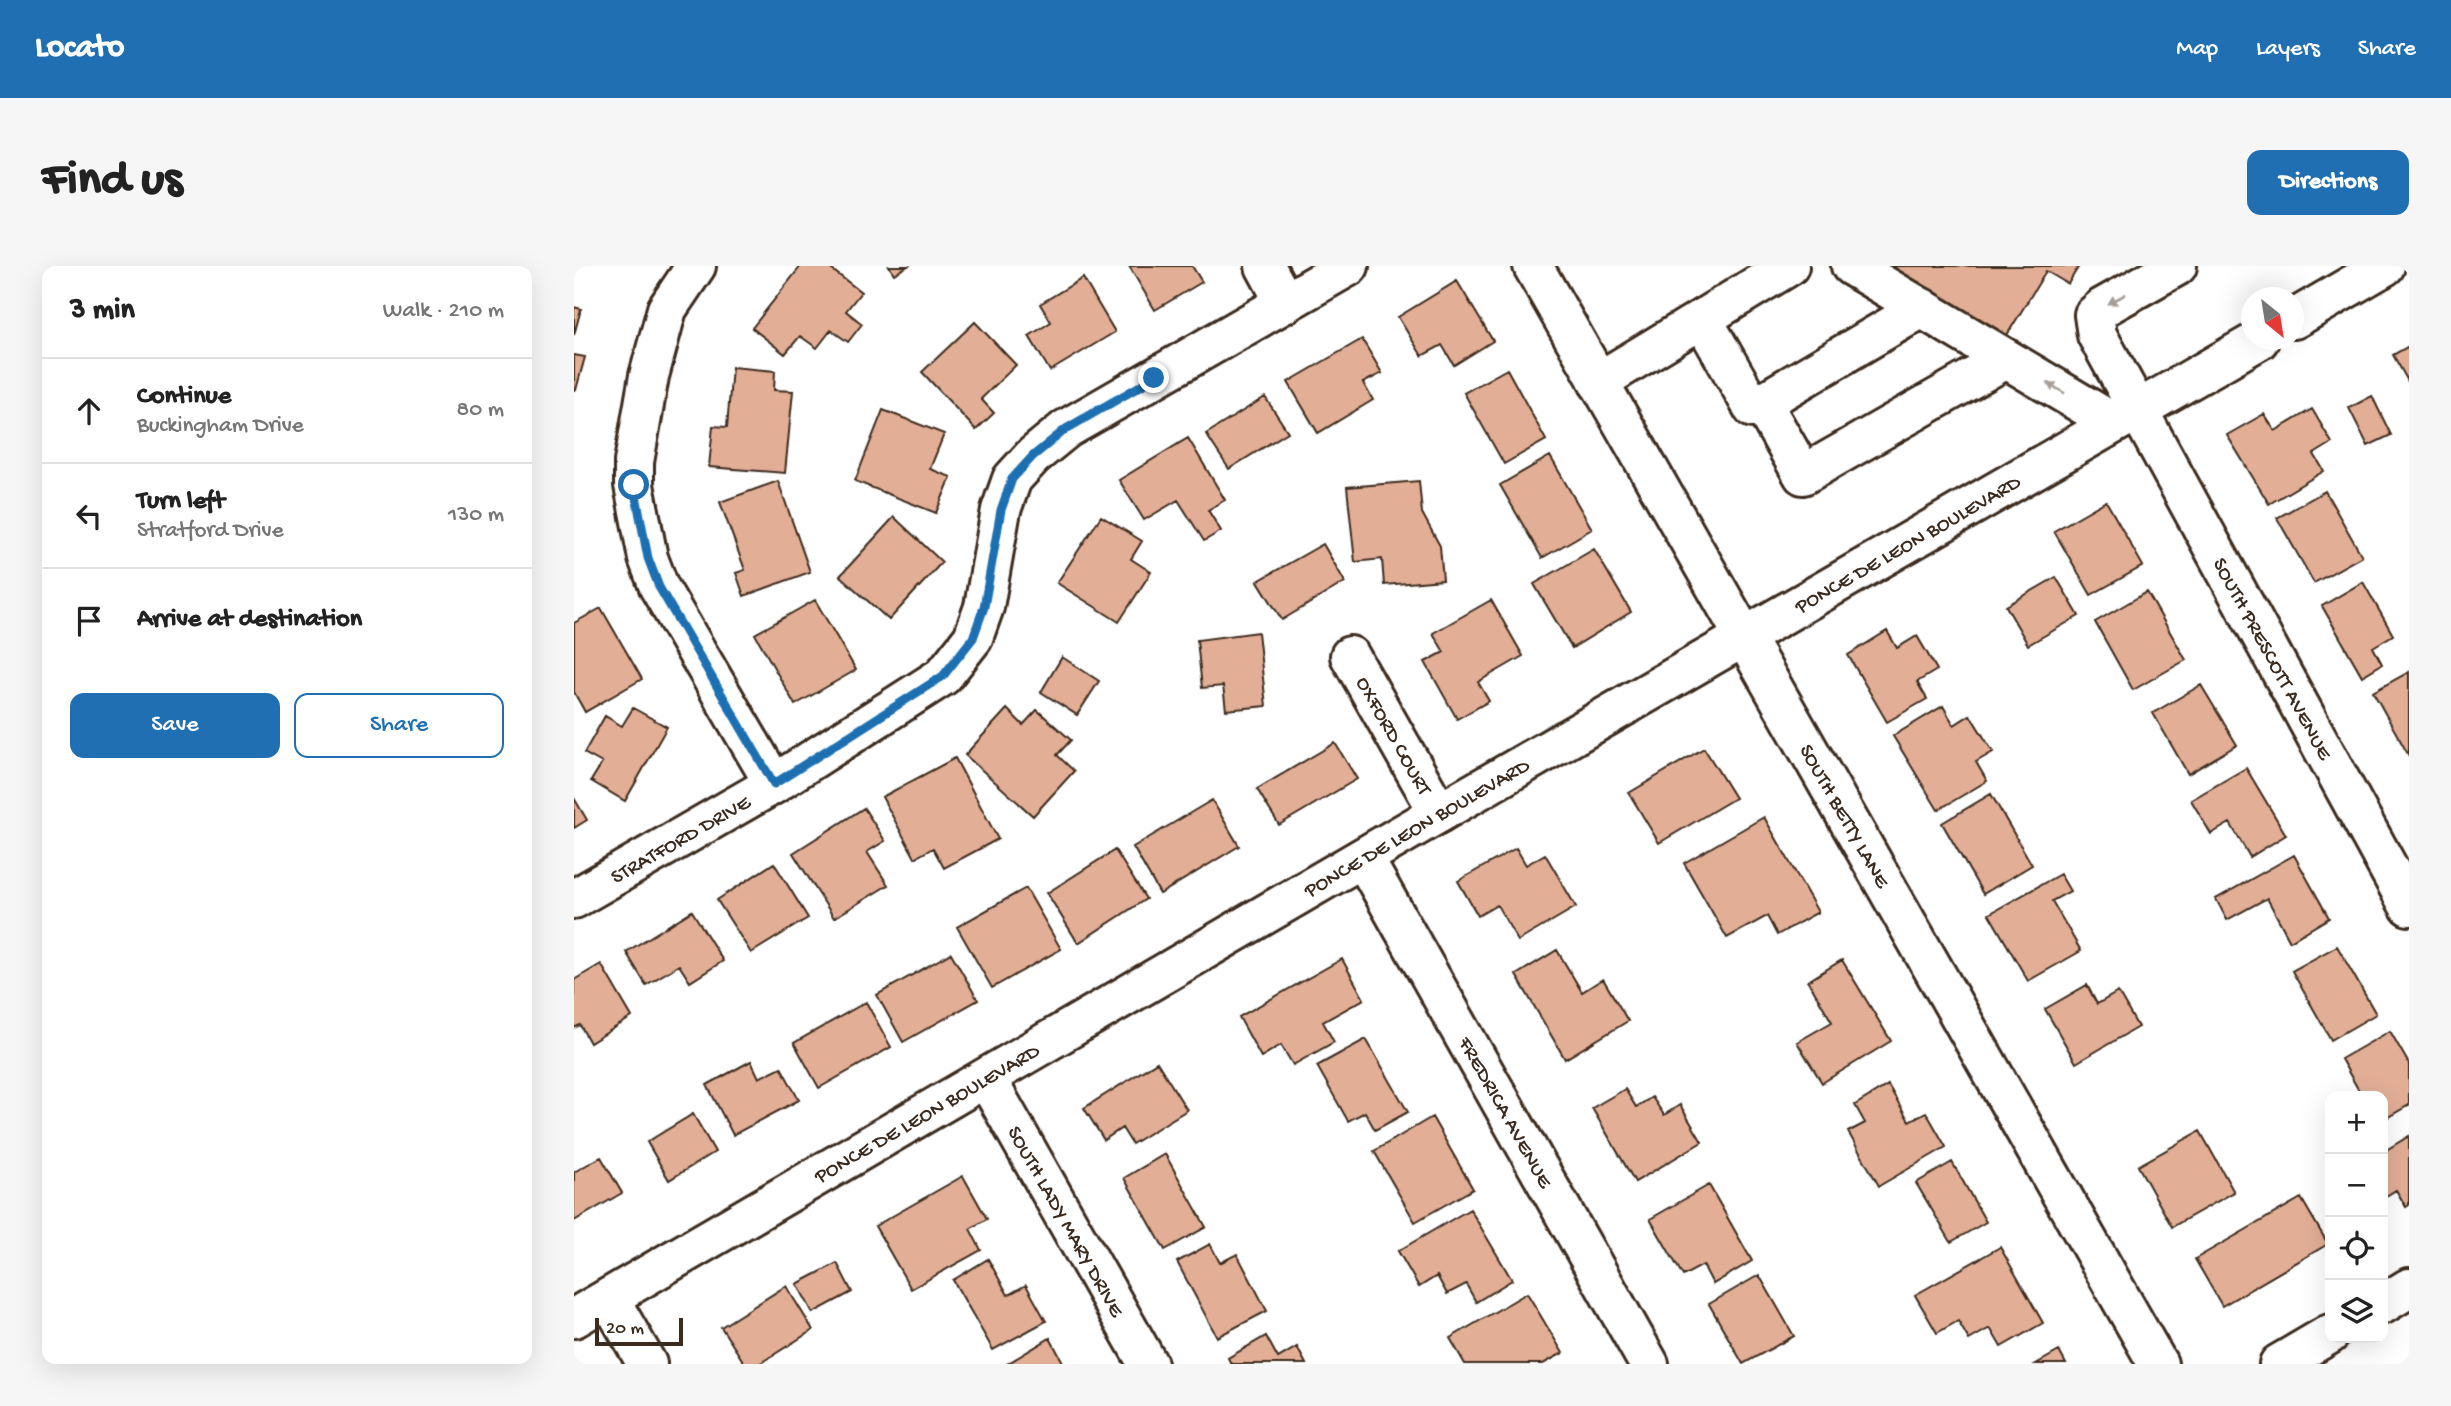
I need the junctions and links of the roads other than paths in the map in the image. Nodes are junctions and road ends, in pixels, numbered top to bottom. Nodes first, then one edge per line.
1 (696, 266) edge
2 (1265, 266) edge
3 (1349, 266) edge
4 (1533, 266) edge
5 (1789, 266) edge
6 (1850, 266) edge
7 (2177, 266) edge
8 (2385, 266) edge
9 (1285, 303) junction
10 (1922, 308) junction
11 (2304, 313) edge
12 (1703, 320) junction
13 (2241, 350) edge
14 (2006, 359) junction
15 (1598, 382) junction
16 (1762, 403) junction
17 (2125, 416) junction
18 (1743, 637) junction
19 (1350, 656) dead end
20 (774, 784) junction
21 (1439, 813) junction
22 (1364, 859) junction
23 (574, 899) edge
24 (2409, 906) edge
25 (986, 1078) junction
26 (2409, 1288) edge
27 (609, 1298) junction
28 (2388, 1301) edge
29 (574, 1318) edge
30 (2325, 1337) edge
31 (646, 1364) edge
32 (1148, 1364) edge
33 (1650, 1364) edge
34 (2158, 1364) edge
35 (2279, 1364) edge

1 - 20 street
2 - 9 street
3 - 9 street, STRATFORD DRIVE
4 - 15 street, SOUTH BETTY LANE
5 - 12 street
6 - 10 street
7 -> 17 street, SOUTH PRESCOTT AVENUE
8 - 11 street
9 - 20 street, STRATFORD DRIVE
10 - 14 street
10 - 16 street
12 - 15 street
12 - 16 street
13 - 17 street, PONCE DE LEON BOULEVARD
14 - 16 street
17 -> 14 street
15 - 18 street, SOUTH BETTY LANE
17 - 18 street, PONCE DE LEON BOULEVARD
17 - 24 street, SOUTH PRESCOTT AVENUE
18 - 21 street, PONCE DE LEON BOULEVARD
18 - 34 street, SOUTH BETTY LANE
19 - 21 street, OXFORD COURT
20 - 23 street, STRATFORD DRIVE
21 - 22 street, PONCE DE LEON BOULEVARD
22 - 25 street, PONCE DE LEON BOULEVARD
22 - 33 street, FREDRICA AVENUE
25 - 27 street, PONCE DE LEON BOULEVARD
25 - 32 street, SOUTH LADY MARY DRIVE
26 - 28 street
27 - 29 street, PONCE DE LEON BOULEVARD
27 - 31 street
30 - 35 street

